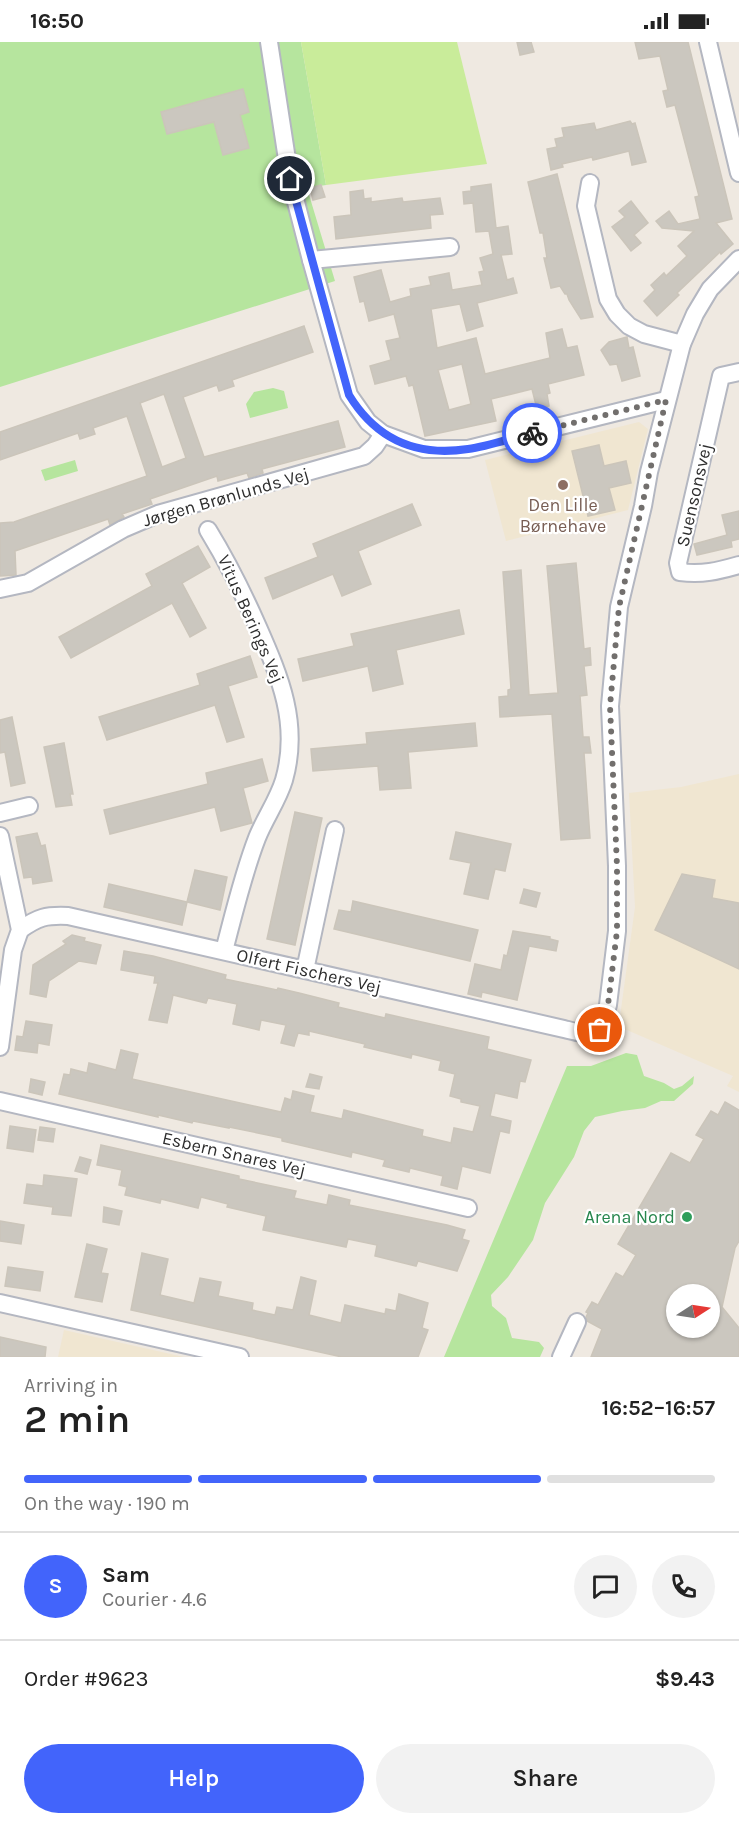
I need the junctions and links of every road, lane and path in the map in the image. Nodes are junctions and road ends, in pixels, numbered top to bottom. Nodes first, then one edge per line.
1 (269, 42) edge
2 (708, 42) edge
3 (739, 173) edge
4 (590, 183) dead end
5 (450, 247) dead end
6 (311, 260) junction
7 (739, 260) edge
8 (682, 344) junction
9 (739, 372) edge
10 (666, 400) junction
11 (383, 434) junction
12 (208, 530) dead end
13 (739, 565) edge
14 (0, 589) edge
15 (29, 806) dead end
16 (0, 813) edge
17 (335, 830) dead end
18 (0, 836) edge
19 (20, 930) junction
20 (224, 951) junction
21 (305, 970) junction
22 (0, 1047) edge
23 (0, 1101) edge
24 (468, 1208) dead end
25 (0, 1303) edge
26 (577, 1322) dead end
27 (240, 1357) edge
28 (561, 1357) edge

1 - 6 street
2 - 3 street
4 - 8 street
5 - 6 street
6 - 11 street
7 - 8 street
8 - 10 street
9 - 13 street, Suensonsvej
10 - 11 street
10 - 21 street, Olfert Fischers Vej
11 - 14 street, Jørgen Brønlunds Vej
12 - 20 street, Vitus Berings Vej
15 - 16 street
17 - 21 street
18 - 19 street
19 - 20 street, Olfert Fischers Vej
19 - 22 street
20 - 21 street, Olfert Fischers Vej
23 - 24 street, Esbern Snares Vej
25 - 27 street
26 - 28 street

